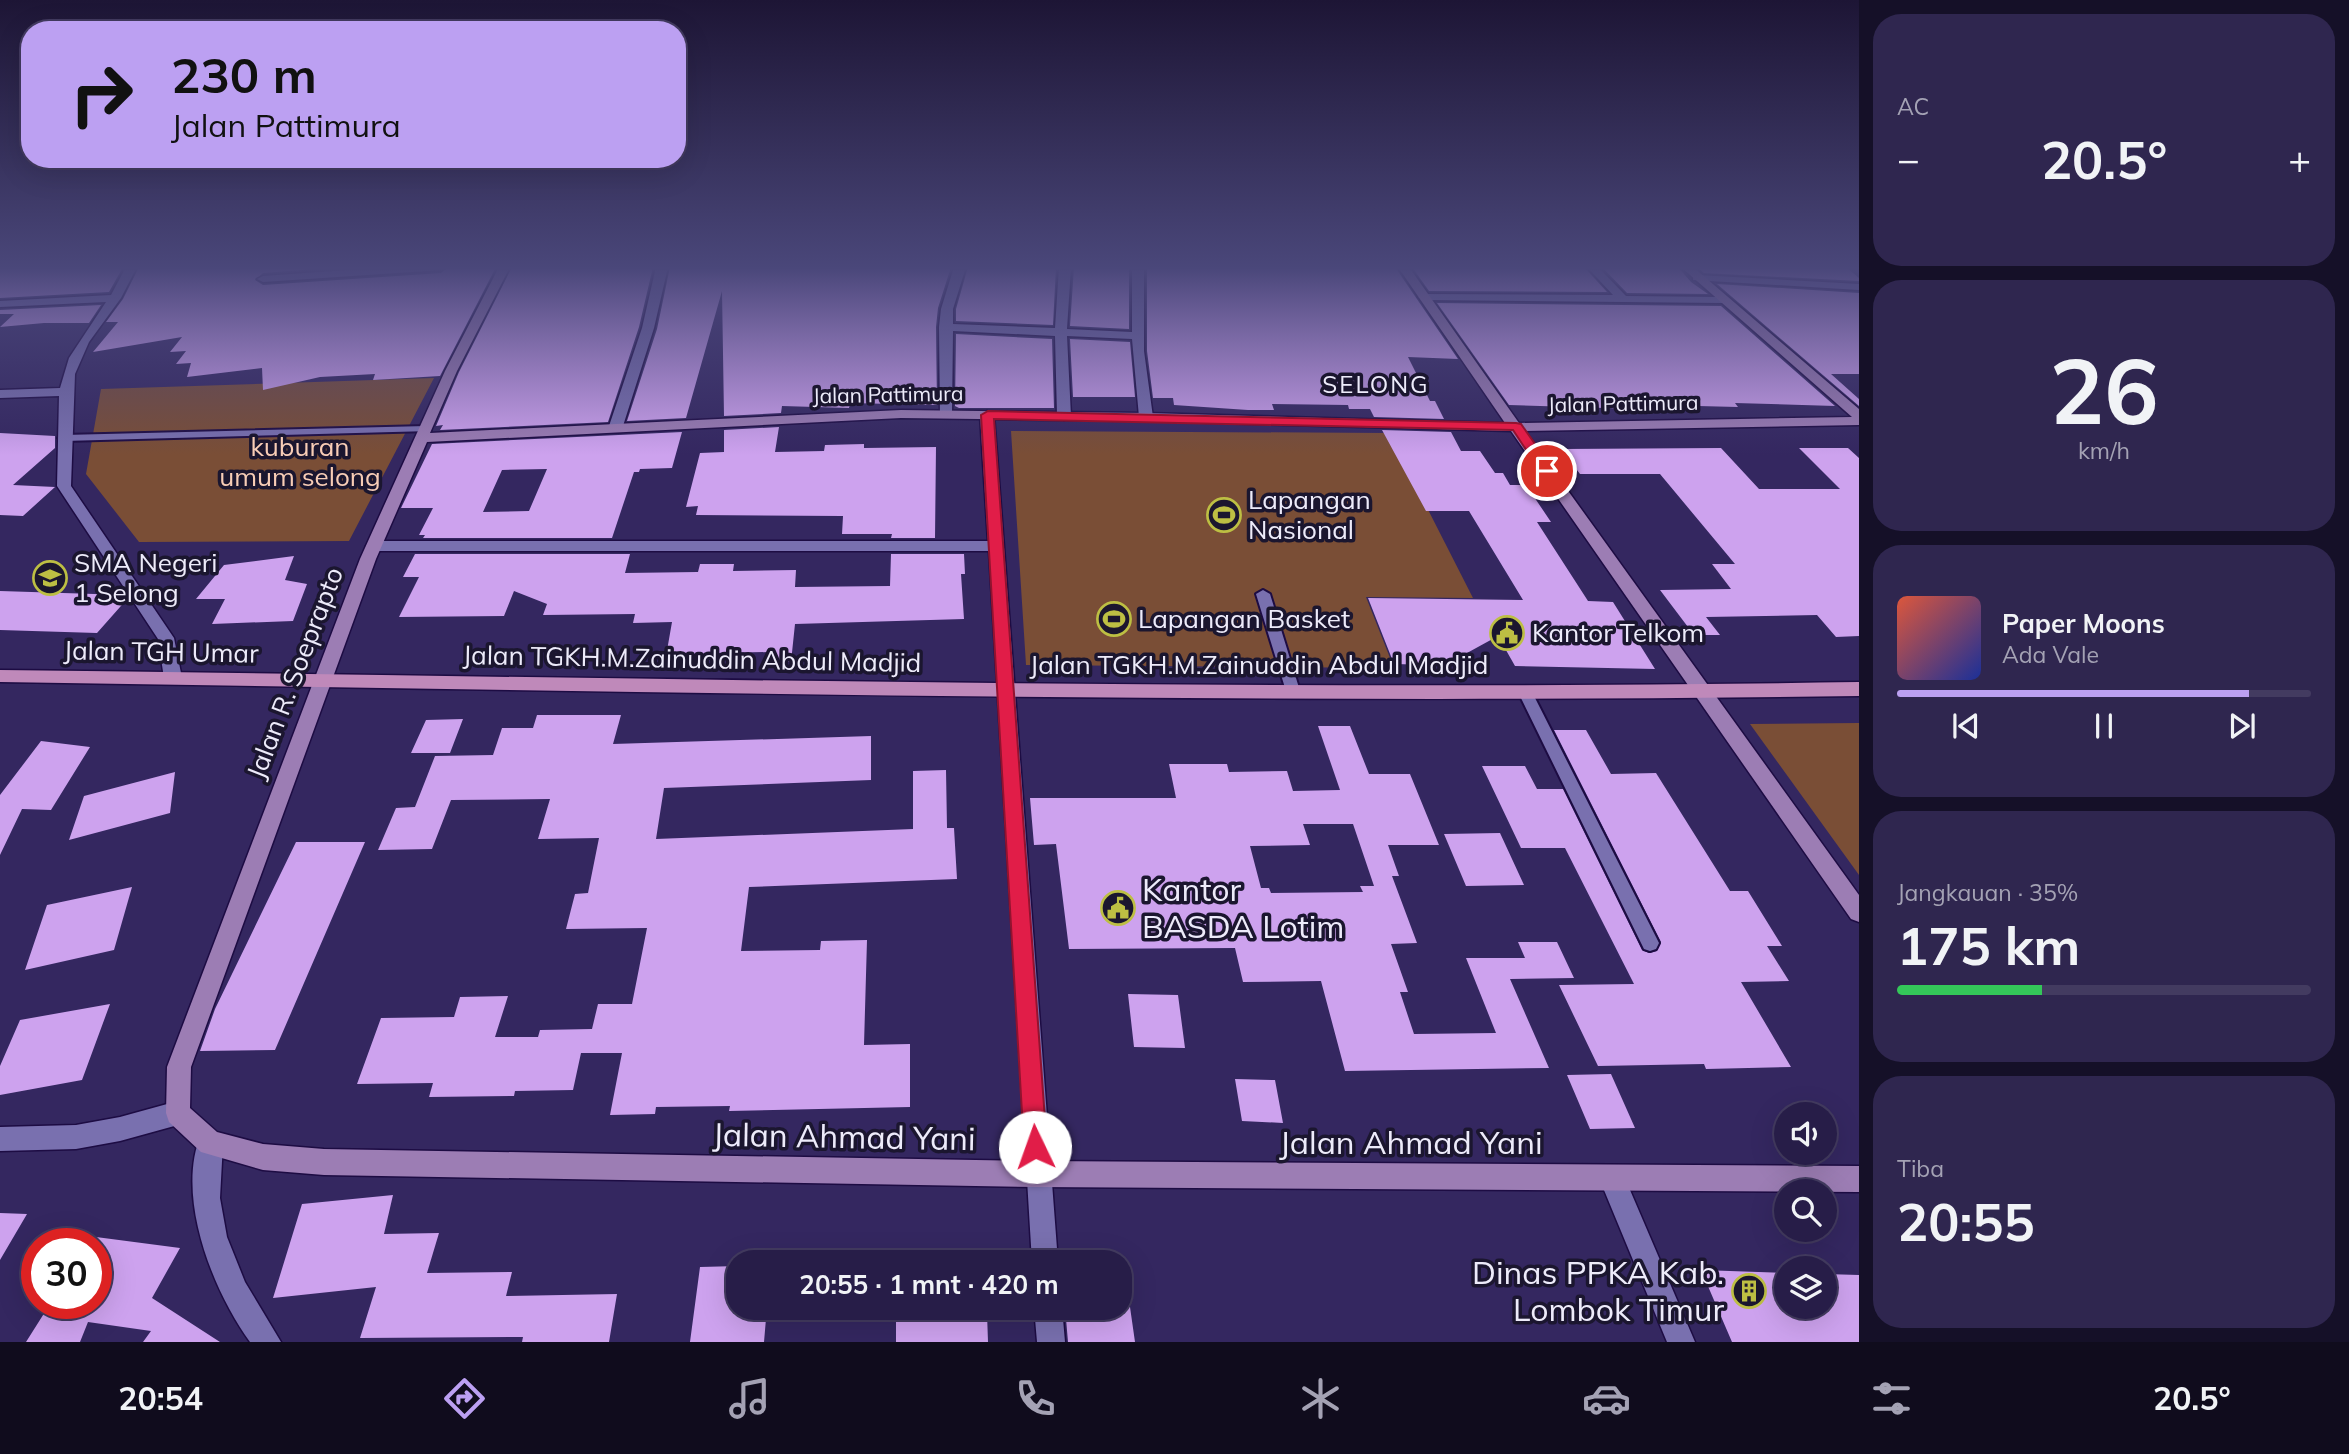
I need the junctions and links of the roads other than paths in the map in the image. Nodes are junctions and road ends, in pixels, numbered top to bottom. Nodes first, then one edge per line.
1 (93, 330) edge
2 (472, 330) edge
3 (648, 330) edge
4 (945, 330) edge
5 (1021, 330) edge
6 (1139, 330) edge
7 (1447, 330) edge
8 (1758, 330) edge
9 (1061, 331) junction
10 (1139, 336) junction
11 (66, 392) junction
12 (0, 394) edge
13 (945, 414) junction
14 (988, 415) junction
15 (1064, 416) junction
16 (1146, 416) junction
17 (1859, 416) edge
18 (1859, 421) edge
19 (616, 426) junction
20 (1516, 427) junction
21 (424, 433) junction
22 (66, 438) junction
23 (374, 546) junction
24 (996, 546) junction
25 (1263, 594) dead end
26 (0, 676) edge
27 (173, 678) junction
28 (322, 680) junction
29 (1006, 689) junction
30 (1859, 689) edge
31 (1293, 691) junction
32 (1700, 692) junction
33 (1526, 694) junction
34 (1859, 912) edge
35 (1650, 943) dead end
36 (178, 1113) junction
37 (0, 1139) edge
38 (210, 1143) junction
39 (1037, 1174) junction
40 (1612, 1178) junction
41 (1859, 1179) edge
42 (1044, 1250) edge
43 (1049, 1320) edge
44 (267, 1342) edge
45 (1051, 1342) edge
46 (1681, 1342) edge

1 - 11 street
2 - 21 street, Jalan R. Soeprapto
3 - 19 street
4 - 13 street
5 - 9 street
6 - 10 street
7 - 20 street
8 - 17 street
9 - 10 street
9 - 15 street
10 - 16 street
11 - 12 street
11 - 22 street
13 - 14 street, Jalan Pattimura
13 - 19 street, Jalan Pattimura
14 - 15 street, Jalan Pattimura
14 - 24 street
15 - 16 street, Jalan Pattimura
16 - 20 street, Jalan Pattimura
18 - 20 street, Jalan Pattimura
19 - 21 street, Jalan Pattimura
20 - 32 street
21 - 22 lane
21 - 23 street, Jalan R. Soeprapto
22 - 27 street
23 - 24 street
23 - 28 street, Jalan R. Soeprapto
24 - 29 street
25 - 31 lane
26 - 27 main road, Jalan TGH Umar
27 - 28 main road, Jalan TGH Umar
28 - 29 main road, Jalan TGKH.M.Zainuddin Abdul Madjid
28 - 36 street, Jalan R. Soeprapto
29 - 31 main road, Jalan TGKH.M.Zainuddin Abdul Madjid
29 - 39 street
30 - 32 main road, Jalan TGKH.M.Zainuddin Abdul Madjid
31 - 33 main road, Jalan TGKH.M.Zainuddin Abdul Madjid
32 - 33 main road, Jalan TGKH.M.Zainuddin Abdul Madjid
32 - 34 street
33 - 35 lane
36 - 37 street
36 - 38 street, Jalan Ahmad Yani
38 - 39 street, Jalan Ahmad Yani
38 - 44 street
39 - 40 street, Jalan Ahmad Yani
39 - 42 street
40 - 41 street, Jalan Ahmad Yani
40 - 46 street
43 - 45 street

